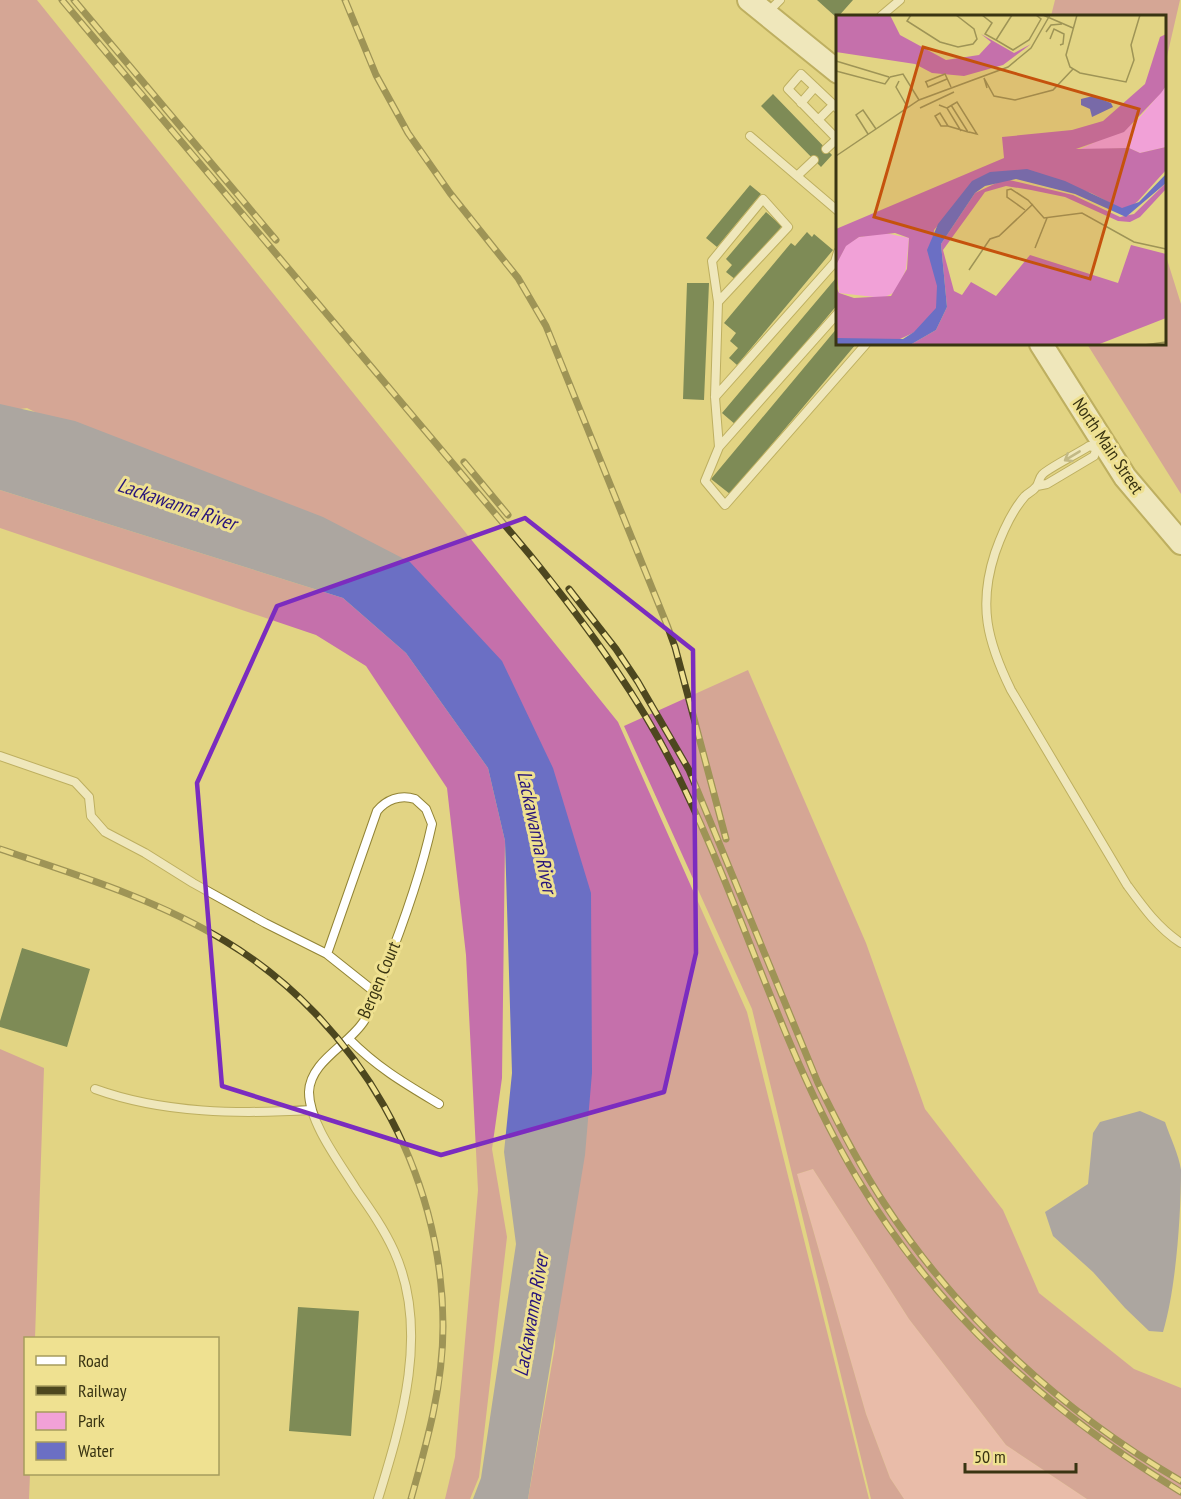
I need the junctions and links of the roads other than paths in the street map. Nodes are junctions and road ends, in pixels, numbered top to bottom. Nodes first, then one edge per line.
1 (749, 0) edge
2 (900, 0) edge
3 (773, 7) edge
4 (882, 15) edge
5 (836, 67) edge
6 (815, 87) junction
7 (801, 103) junction
8 (835, 107) edge
9 (818, 120) junction
10 (750, 136) dead end
11 (836, 138) edge
12 (836, 140) edge
13 (826, 149) dead end
14 (814, 160) dead end
15 (797, 176) junction
16 (836, 210) edge
17 (836, 263) edge
18 (718, 302) junction
19 (836, 314) edge
20 (865, 345) edge
21 (1042, 345) edge
22 (715, 397) junction
23 (1100, 446) junction
24 (719, 447) junction
25 (1181, 543) edge
26 (0, 756) edge
27 (1181, 943) edge
28 (327, 954) junction
29 (376, 993) junction
30 (349, 1039) junction
31 (95, 1089) dead end
32 (438, 1104) dead end
33 (312, 1110) junction
34 (378, 1499) edge

1 - 3 main road
2 - 4 lane
3 - 5 main road
6 - 7 lane
6 - 7 lane
6 - 8 lane
7 - 9 lane
8 - 9 lane
9 - 11 lane
10 - 15 lane
12 - 13 lane
14 - 15 lane
15 - 16 lane
17 - 22 lane
18 - 18 lane
18 - 22 lane
19 - 24 lane
20 - 24 lane
21 - 23 main road, North Main Street
22 - 24 lane
23 - 25 main road, North Main Street
23 - 27 lane
26 - 28 lane
28 - 29 lane
28 - 29 lane, Bergen Court
29 - 30 lane, Bergen Court
30 - 32 lane
30 - 33 lane, Bergen Court
31 - 33 lane
33 - 34 lane, Bergen Court

